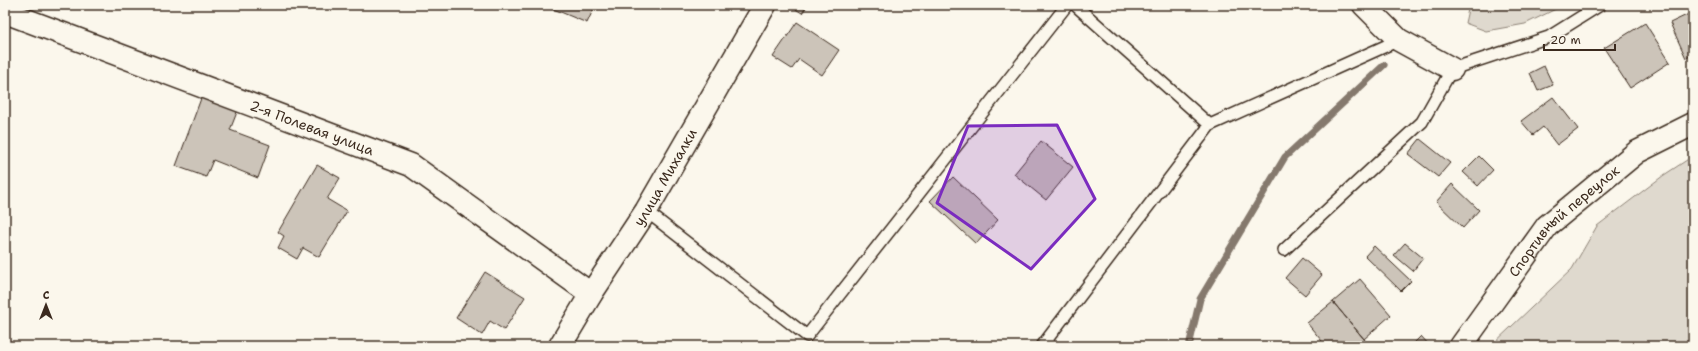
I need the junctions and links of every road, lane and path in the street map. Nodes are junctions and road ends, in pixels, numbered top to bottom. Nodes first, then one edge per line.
1 (765, 5) edge
2 (1067, 5) edge
3 (1075, 5) edge
4 (1364, 5) edge
5 (1600, 5) edge
6 (5, 12) edge
7 (1399, 40) junction
8 (1452, 69) junction
9 (1693, 124) edge
10 (1210, 125) junction
11 (646, 211) junction
12 (1284, 250) dead end
13 (591, 294) junction
14 (560, 346) edge
15 (1042, 346) edge
16 (1461, 346) edge

1 - 11 street, улица Михалки
2 - 11 lane
3 - 10 lane
4 - 7 street
5 - 8 lane
6 - 13 street, 2-я Полевая улица
7 - 8 street
7 - 10 lane
8 - 12 lane
9 - 16 street, Спортивный переулок
10 - 15 lane
11 - 13 street, улица Михалки
13 - 14 street, улица Михалки

